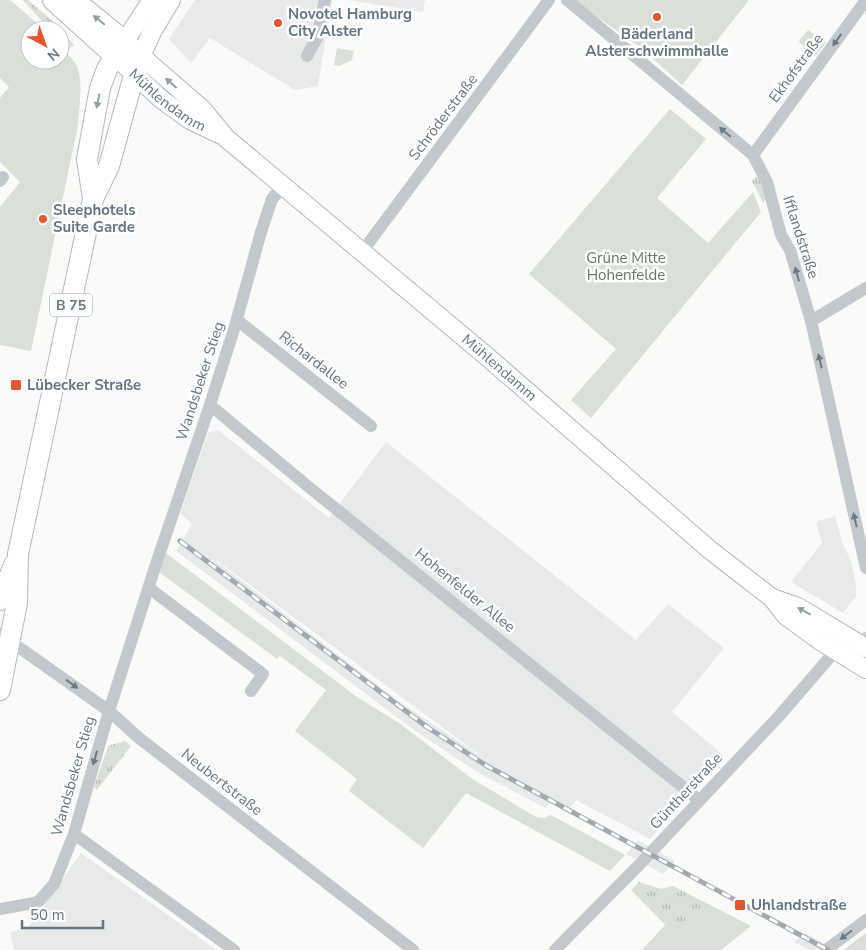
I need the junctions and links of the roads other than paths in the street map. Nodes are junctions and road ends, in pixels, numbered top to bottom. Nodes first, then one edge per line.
1 (53, 0) edge
2 (74, 0) edge
3 (152, 0) edge
4 (171, 0) edge
5 (325, 0) edge
6 (549, 0) edge
7 (567, 0) edge
8 (866, 0) edge
9 (120, 49) junction
10 (307, 56) dead end
11 (137, 66) junction
12 (753, 155) junction
13 (283, 186) junction
14 (93, 199) junction
15 (362, 252) junction
16 (866, 288) edge
17 (237, 320) junction
18 (811, 321) junction
19 (210, 405) junction
20 (371, 426) dead end
21 (18, 554) junction
22 (866, 568) edge
23 (148, 588) junction
24 (772, 598) junction
25 (0, 600) edge
26 (5, 637) edge
27 (862, 642) edge
28 (836, 650) junction
29 (866, 669) edge
30 (0, 690) edge
31 (251, 691) dead end
32 (108, 711) junction
33 (699, 800) junction
34 (74, 834) junction
35 (0, 909) edge
36 (866, 920) edge
37 (233, 950) edge
38 (413, 950) edge
39 (556, 950) edge
40 (826, 950) edge

1 - 9 main road
9 -> 2 main road
3 - 9 main road
4 - 11 main road
5 - 10 street
6 - 15 street, Schröderstraße
12 -> 7 street, Ifflandstraße
8 -> 12 street, Ekhofstraße
9 - 11 main road
9 -> 14 main road, B 75
11 - 13 main road, Mühlendamm
11 - 14 main road, B 75
18 -> 12 street, Ifflandstraße
13 - 15 main road, Mühlendamm
13 - 17 street, Wandsbeker Stieg
14 - 21 main road, B 75
15 - 24 main road, Mühlendamm
16 - 18 street
17 - 19 street, Wandsbeker Stieg
17 - 20 street, Richardallee
22 -> 18 street, Ifflandstraße
19 - 23 street, Wandsbeker Stieg
19 - 33 street, Hohenfelder Allee
21 - 25 main road, B 75
21 - 26 main road, B 75
23 - 31 street
23 - 32 street, Wandsbeker Stieg
27 -> 24 main road, Mühlendamm
24 - 28 main road, Mühlendamm
26 - 30 main road, B 75
26 -> 32 street, Neubertstraße
27 - 28 street
28 - 29 main road, Mühlendamm
28 - 33 street, Güntherstraße
32 -> 34 street, Wandsbeker Stieg
32 - 38 street, Neubertstraße
33 - 39 street, Güntherstraße
34 - 35 street, Wandsbeker Stieg
34 - 37 street
36 -> 40 street

